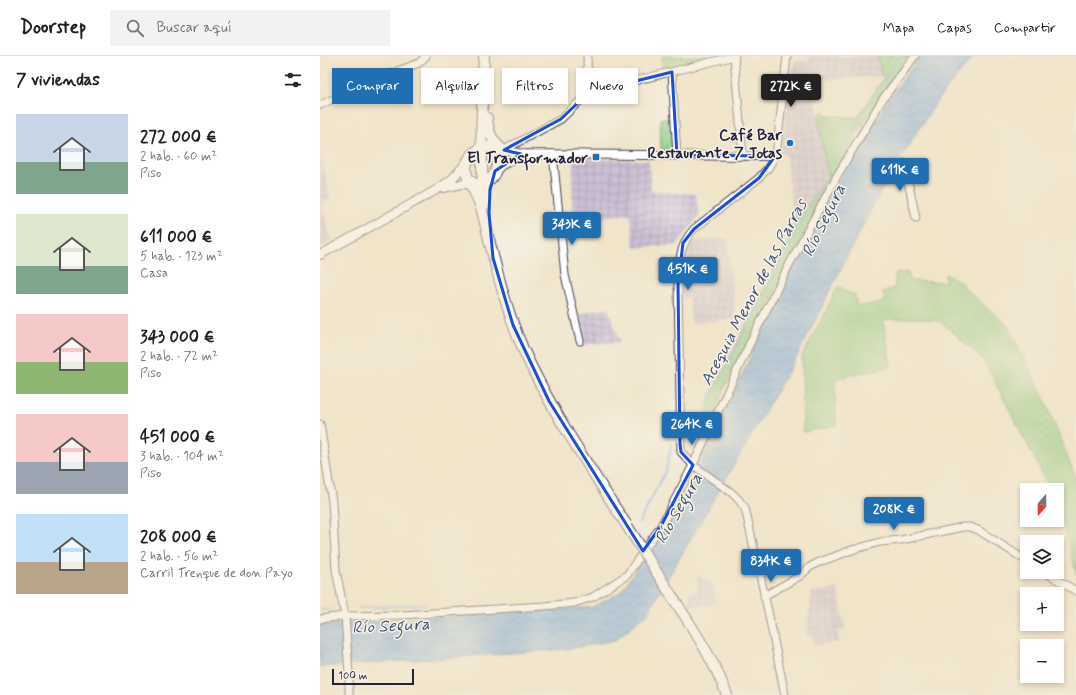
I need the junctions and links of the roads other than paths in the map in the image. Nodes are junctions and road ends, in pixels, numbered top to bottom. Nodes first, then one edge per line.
1 (426, 56) edge
2 (484, 56) edge
3 (587, 56) edge
4 (734, 56) edge
5 (787, 56) edge
6 (915, 56) edge
7 (483, 68) edge
8 (587, 68) edge
9 (672, 72) junction
10 (638, 80) edge
11 (479, 104) edge
12 (486, 104) edge
13 (577, 104) edge
14 (320, 105) edge
15 (494, 149) junction
16 (523, 154) junction
17 (553, 154) junction
18 (677, 155) junction
19 (743, 156) junction
20 (775, 156) junction
21 (468, 161) junction
22 (904, 163) dead end
23 (495, 171) junction
24 (472, 184) junction
25 (438, 189) junction
26 (916, 218) dead end
27 (320, 255) edge
28 (493, 258) junction
29 (580, 340) dead end
30 (320, 424) edge
31 (693, 465) junction
32 (1020, 557) edge
33 (1056, 579) edge
34 (1076, 591) edge
35 (764, 596) junction
36 (345, 616) junction
37 (320, 619) edge
38 (348, 695) edge
39 (727, 695) edge
40 (785, 695) edge

1 - 14 street
2 - 7 highway
3 - 8 street
4 - 9 street
4 - 19 street
5 - 20 street
6 - 31 street
9 - 10 street
9 - 18 street
11 - 21 highway
12 - 15 highway
13 - 15 street
15 - 16 main road
15 - 21 highway
15 - 23 highway
15 - 24 highway
16 - 17 main road
16 - 23 main road
17 - 18 main road
17 - 29 street
18 - 19 main road
19 - 20 main road
20 - 31 street
21 - 24 highway
21 - 25 main road
22 - 26 street
23 - 24 highway
23 - 28 highway
24 - 25 main road
24 - 28 highway
25 - 27 main road
28 - 39 highway, bridge
30 - 36 street
31 - 35 street
31 - 36 street
32 - 35 street
33 - 34 street
35 - 40 street
36 - 37 street
36 - 38 street

